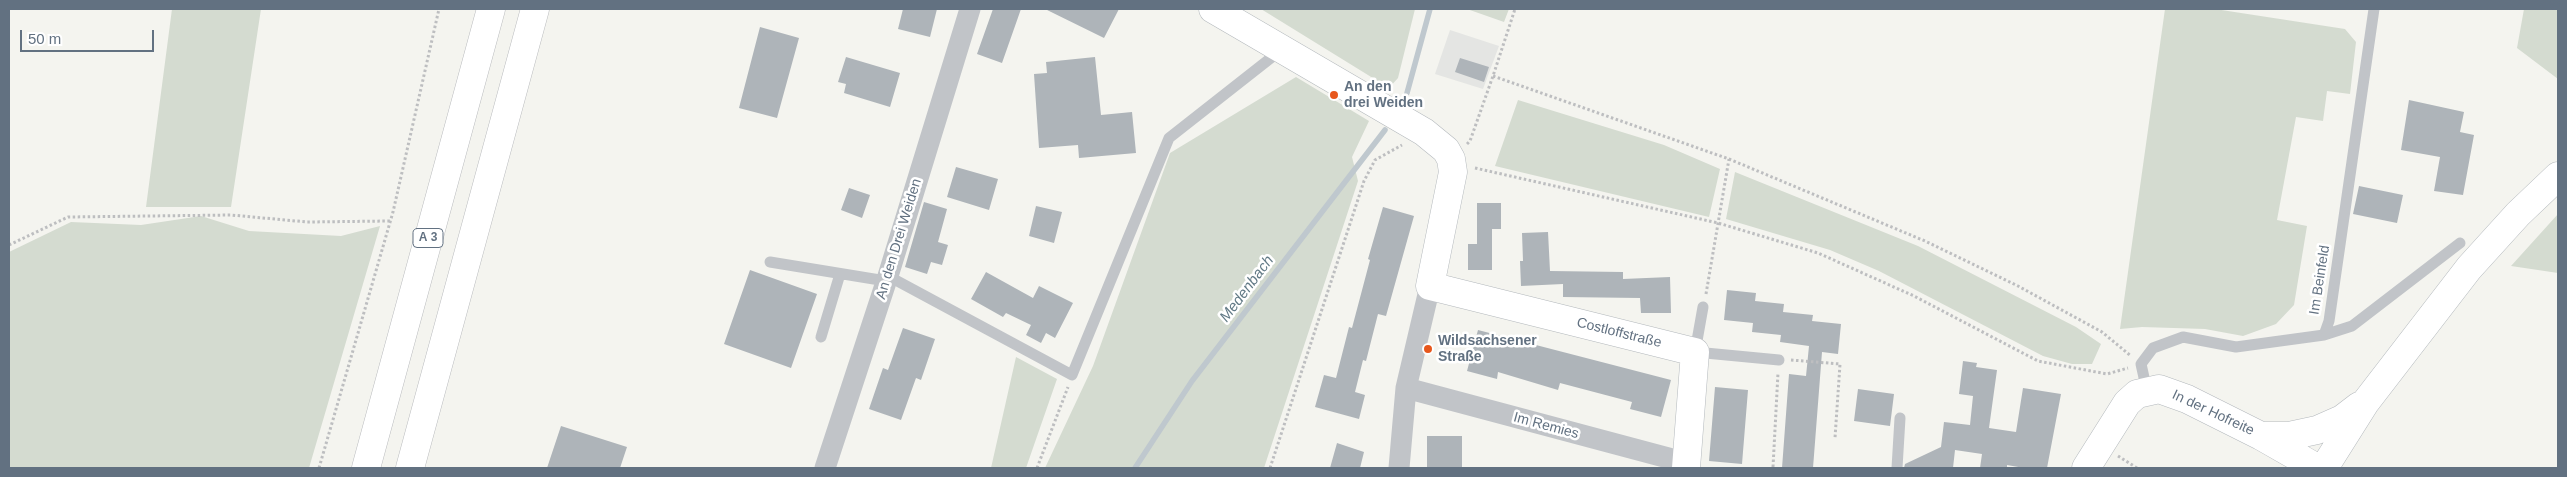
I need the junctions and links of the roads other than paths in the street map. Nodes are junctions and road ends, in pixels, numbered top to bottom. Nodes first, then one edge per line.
1 (491, 9) edge
2 (535, 9) edge
3 (970, 9) edge
4 (1213, 9) edge
5 (2374, 9) edge
6 (1282, 48) junction
7 (2558, 176) edge
8 (2460, 243) dead end
9 (770, 262) dead end
10 (840, 274) junction
11 (887, 279) junction
12 (1430, 286) junction
13 (1703, 307) road end
14 (2324, 335) junction
15 (821, 337) dead end
16 (1695, 352) junction
17 (1779, 360) road end
18 (1406, 388) junction
19 (2147, 390) junction
20 (2365, 403) junction
21 (1900, 418) dead end
22 (2261, 436) junction
23 (1687, 466) edge
24 (366, 468) edge
25 (410, 468) edge
26 (825, 468) edge
27 (1399, 468) edge
28 (1897, 468) edge
29 (2086, 468) edge
30 (2317, 468) edge
31 (2324, 468) edge

1 - 24 main road, A 3
2 - 25 main road
3 - 11 street, An den Drei Weiden
4 - 6 main road
5 - 14 lane, Im Beinfeld
6 - 11 lane
6 - 12 main road
7 - 20 main road
8 - 14 lane
9 - 10 lane
10 - 11 lane
10 - 15 lane
11 - 26 street, An den Drei Weiden
12 - 16 main road, Costloffstraße
12 - 18 street
13 - 16 lane
14 - 19 lane, Im Beinfeld
16 - 17 lane
16 - 23 main road
18 - 23 street, Im Remies
18 - 27 street
19 - 22 main road, In der Hofreite
19 - 29 main road
20 - 22 main road, In der Hofreite
20 - 31 main road
21 - 28 lane
22 - 30 main road, In der Hofreite

